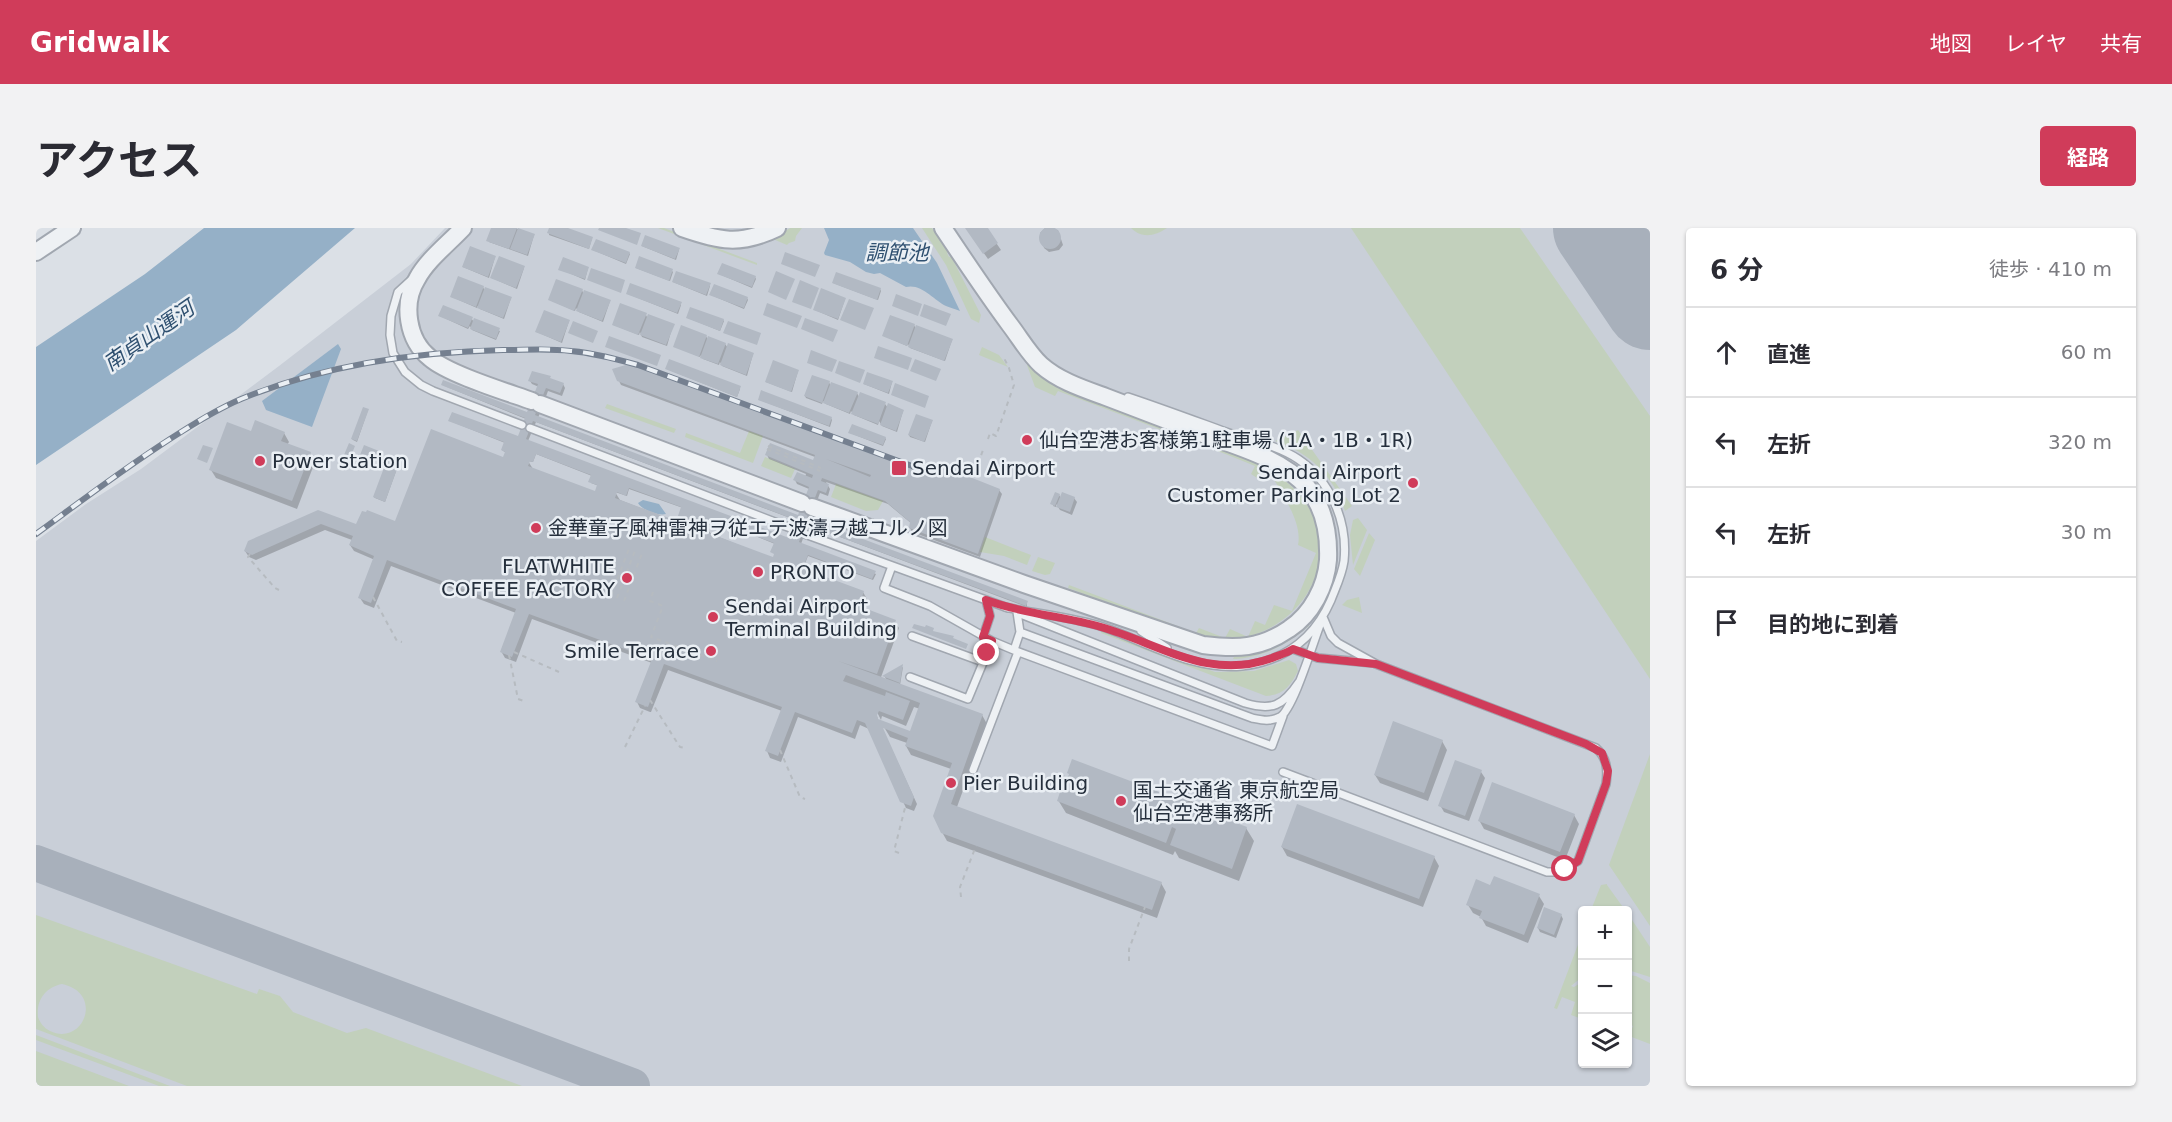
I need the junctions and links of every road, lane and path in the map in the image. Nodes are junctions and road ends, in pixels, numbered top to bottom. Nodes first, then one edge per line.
1 (72, 228) edge
2 (464, 228) edge
3 (682, 228) edge
4 (777, 228) edge
5 (944, 228) edge
6 (36, 252) edge
7 (423, 270) junction
8 (1003, 356) dead end
9 (1074, 385) junction
10 (522, 425) dead end
11 (530, 428) dead end
12 (988, 439) dead end
13 (768, 448) dead end
14 (984, 450) dead end
15 (820, 470) dead end
16 (975, 472) dead end
17 (793, 529) dead end
18 (802, 533) dead end
19 (630, 546) dead end
20 (636, 548) dead end
21 (643, 550) dead end
22 (249, 554) dead end
23 (892, 566) junction
24 (279, 590) dead end
25 (653, 592) dead end
26 (611, 596) dead end
27 (373, 597) dead end
28 (617, 598) dead end
29 (986, 600) junction
30 (624, 601) dead end
31 (1005, 607) junction
32 (1017, 612) junction
33 (1323, 617) junction
34 (1123, 618) junction
35 (1020, 632) junction
36 (912, 636) dead end
37 (983, 637) junction
38 (992, 641) junction
39 (402, 642) dead end
40 (1293, 649) junction
41 (1016, 651) junction
42 (514, 652) dead end
43 (1177, 654) junction
44 (508, 655) dead end
45 (1308, 655) junction
46 (717, 661) dead end
47 (983, 662) junction
48 (1376, 664) junction
49 (559, 672) dead end
50 (910, 676) dead end
51 (1299, 682) junction
52 (650, 700) dead end
53 (524, 701) dead end
54 (645, 706) dead end
55 (1283, 716) junction
56 (625, 747) dead end
57 (685, 748) dead end
58 (780, 750) dead end
59 (973, 770) dead end
60 (1283, 772) dead end
61 (805, 799) dead end
62 (906, 804) dead end
63 (976, 846) dead end
64 (899, 853) dead end
65 (961, 897) dead end
66 (1145, 907) dead end
67 (1129, 961) dead end

1 - 6 street
2 - 7 street
3 - 4 street
5 - 9 street
7 - 10 lane
7 - 34 street
8 - 12 path
9 - 33 lane
9 - 34 street
11 - 17 lane
13 - 15 path
14 - 16 path
18 - 23 lane
19 - 26 path
20 - 28 path
21 - 30 path
22 - 24 path
23 - 29 lane
23 - 37 lane
25 - 46 path
27 - 39 path
29 - 31 lane
29 - 37 lane
31 - 32 lane
31 - 43 lane
32 - 35 lane
32 - 51 lane
33 - 40 lane
33 - 45 lane
33 - 48 lane
34 - 43 lane
35 - 41 lane
35 - 55 lane
36 - 47 lane
37 - 38 lane
38 - 41 lane
38 - 47 lane
40 - 43 lane
40 - 45 lane
41 - 55 lane
41 - 59 lane
42 - 49 path
44 - 53 path
45 - 48 lane
45 - 51 lane
47 - 50 lane
48 - 60 lane
51 - 55 lane
52 - 57 path
54 - 56 path
58 - 61 path
62 - 64 path
63 - 65 path
66 - 67 path

